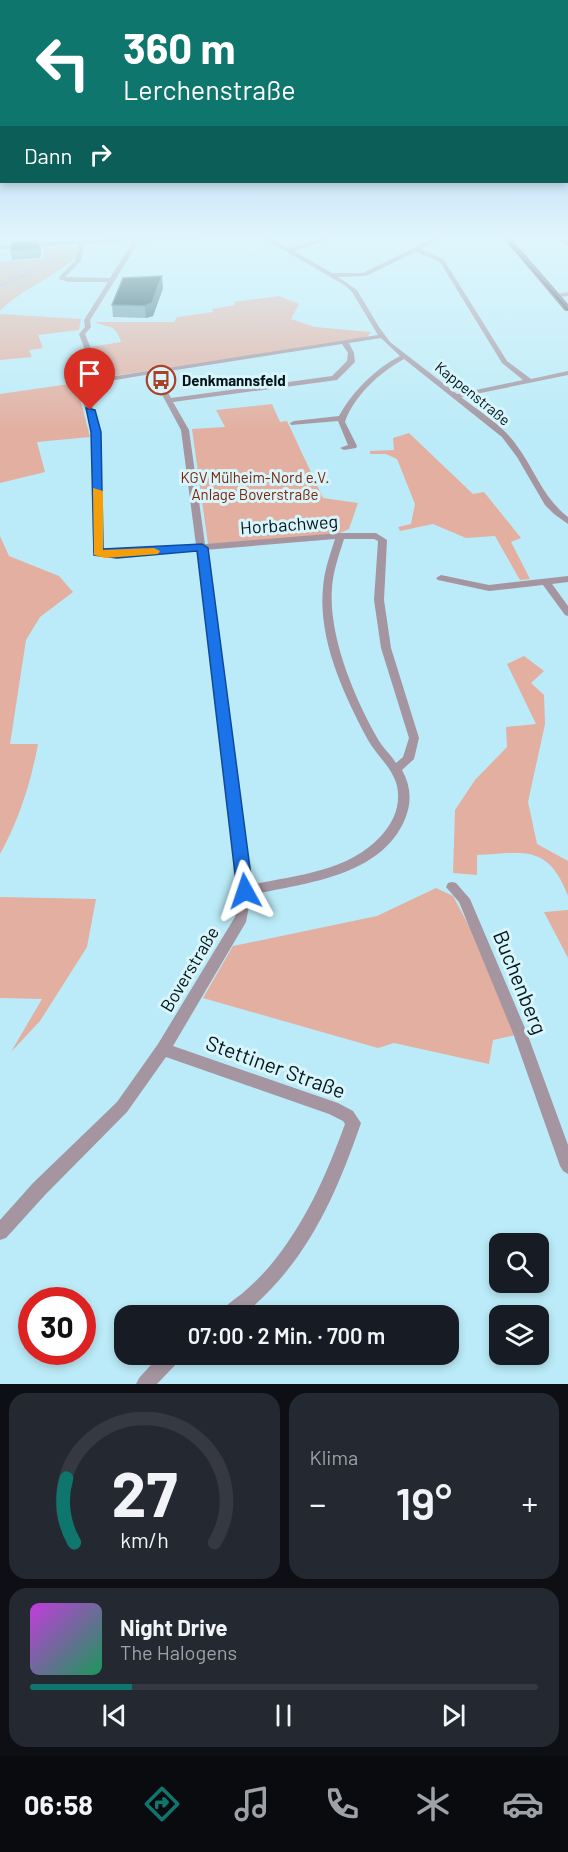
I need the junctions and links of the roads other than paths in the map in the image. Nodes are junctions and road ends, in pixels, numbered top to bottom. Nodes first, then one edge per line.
1 (97, 303) edge
2 (369, 303) edge
3 (468, 303) edge
4 (382, 336) junction
5 (345, 344) junction
6 (405, 356) junction
7 (153, 372) junction
8 (568, 373) edge
9 (100, 380) junction
10 (528, 380) junction
11 (456, 396) junction
12 (169, 400) junction
13 (341, 418) junction
14 (294, 423) dead end
15 (344, 448) dead end
16 (568, 521) edge
17 (340, 537) junction
18 (202, 548) junction
19 (441, 578) dead end
20 (568, 579) edge
21 (546, 582) junction
22 (568, 614) edge
23 (396, 769) junction
24 (452, 887) dead end
25 (245, 891) junction
26 (163, 1049) junction
27 (568, 1166) edge
28 (0, 1231) edge
29 (241, 1305) edge
30 (163, 1365) edge
31 (145, 1384) edge

1 - 9 street
2 - 4 street, Kappenstraße
3 - 10 street
4 - 5 street
4 - 6 street, Kappenstraße
5 - 7 street
5 - 12 street
6 - 11 street, Kappenstraße
6 - 13 street
7 - 9 street
7 - 12 street, Boverstraße
8 - 10 street
9 - 18 street, Horbachweg
10 - 11 street
11 - 16 street, Kappenstraße
12 - 18 street, Boverstraße
13 - 14 street
13 - 15 street
17 - 18 street, Horbachweg
17 - 23 street
17 - 23 street, Horbachweg
18 - 25 street, Boverstraße
19 - 21 street
20 - 21 street
21 - 22 street
23 - 25 street
24 - 27 street, Buchenberg
25 - 26 street, Boverstraße
26 - 28 street, Boverstraße
26 - 29 street, Stettiner Straße
30 - 31 street

